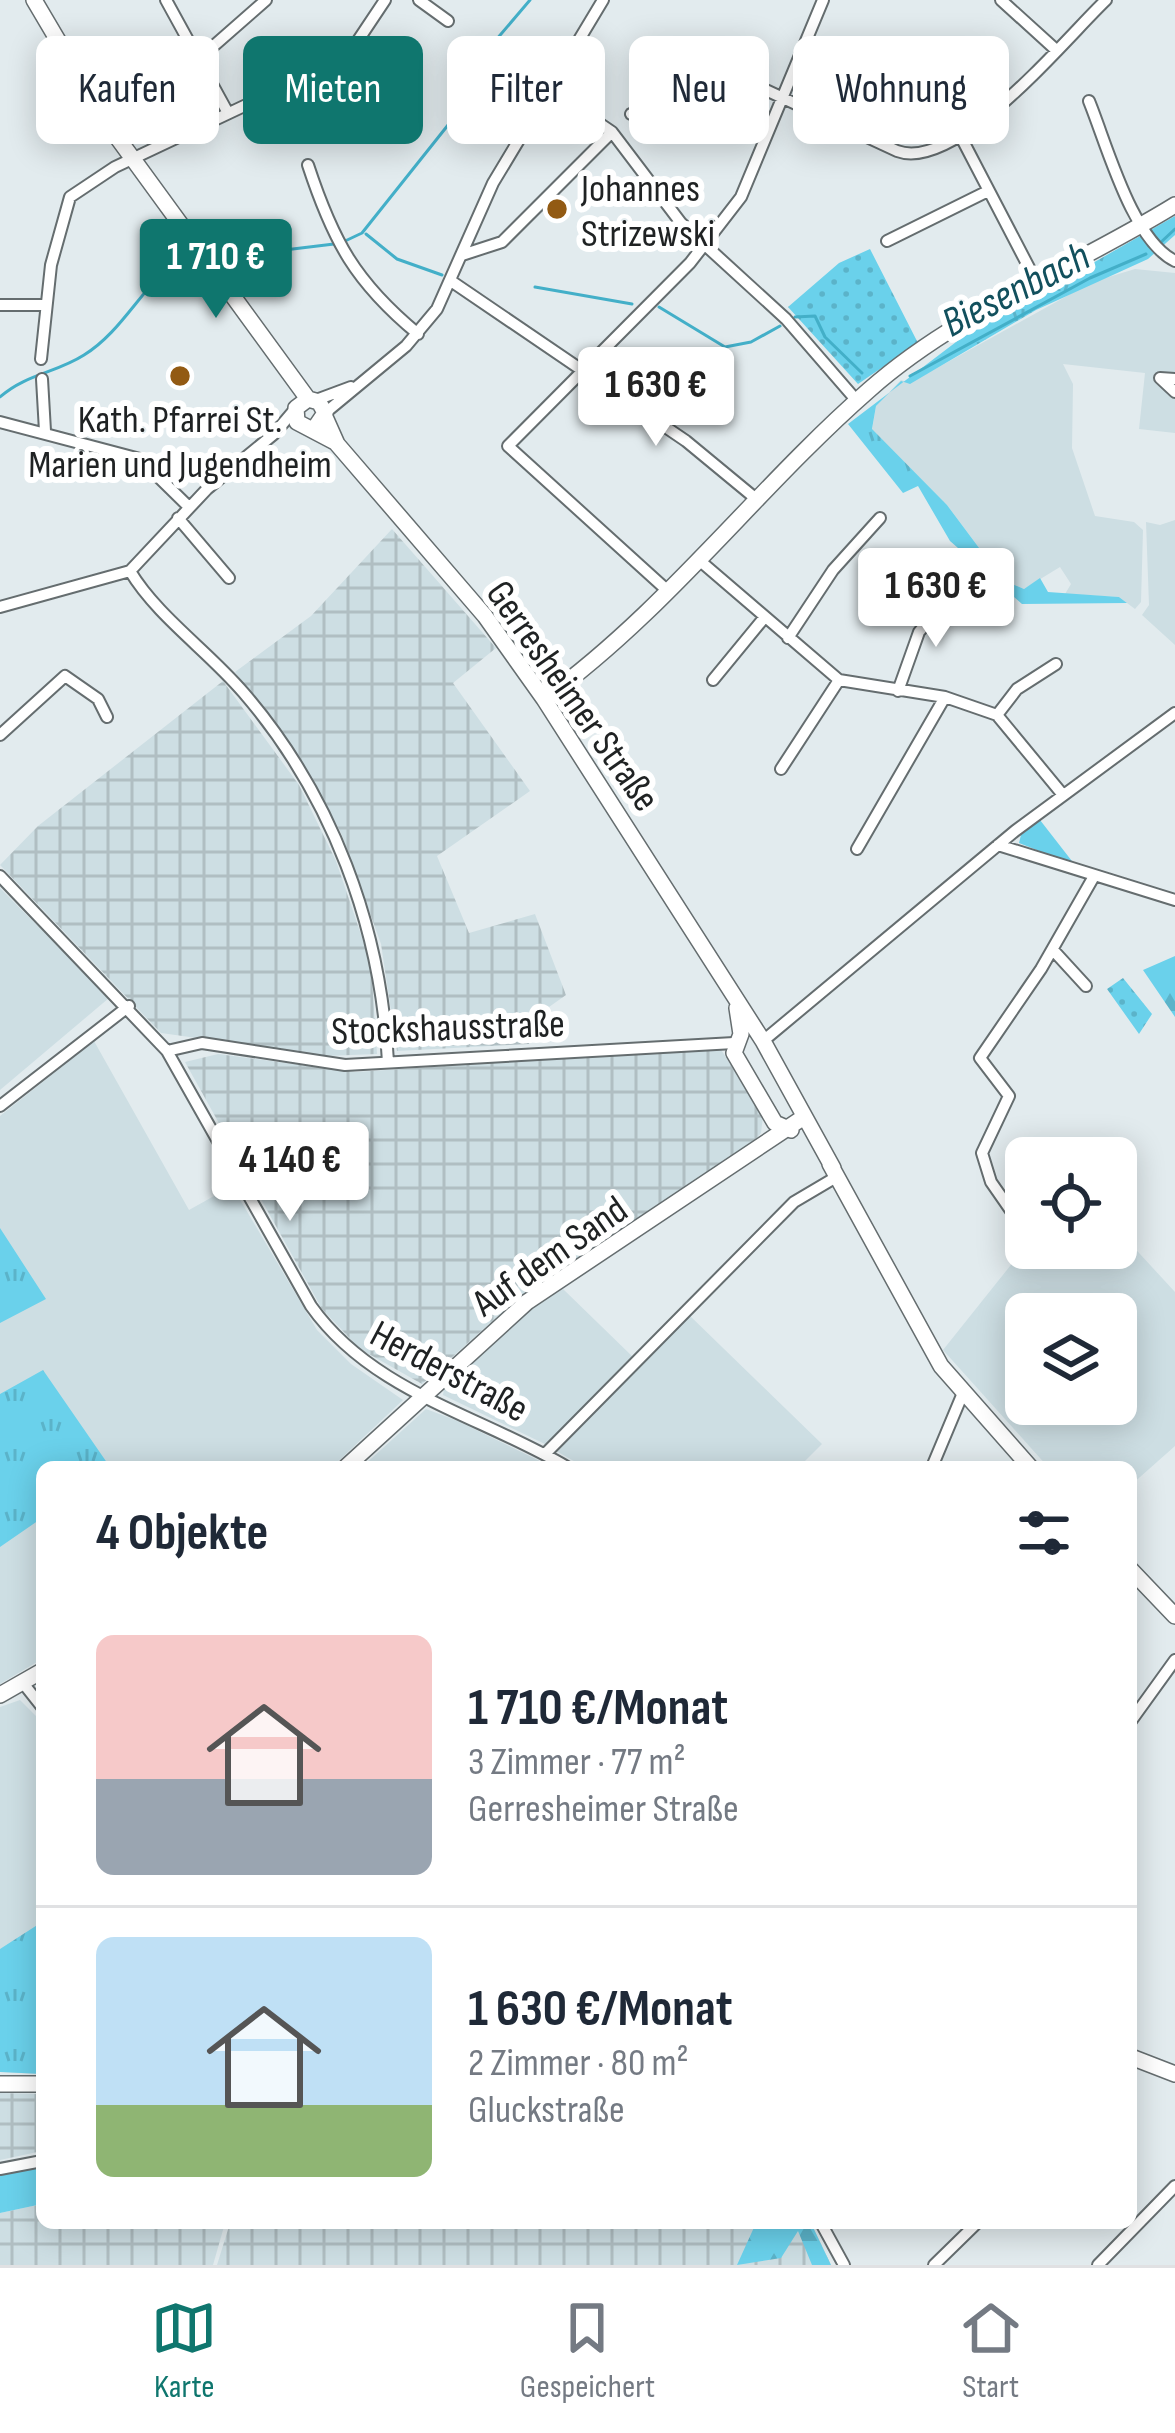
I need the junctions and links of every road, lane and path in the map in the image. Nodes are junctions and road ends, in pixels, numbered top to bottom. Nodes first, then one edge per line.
1 (34, 0) edge
2 (166, 0) edge
3 (266, 0) edge
4 (385, 0) edge
5 (419, 0) edge
6 (603, 0) edge
7 (823, 0) edge
8 (1001, 0) edge
9 (1106, 0) edge
10 (448, 21) dead end
11 (188, 36) edge
12 (361, 36) edge
13 (581, 36) edge
14 (219, 41) edge
15 (1055, 49) junction
16 (219, 94) edge
17 (769, 94) edge
18 (1009, 94) edge
19 (784, 101) junction
20 (1089, 101) dead end
21 (793, 105) edge
22 (243, 106) edge
23 (228, 113) junction
24 (605, 127) edge
25 (612, 132) junction
26 (517, 144) edge
27 (882, 144) edge
28 (950, 144) edge
29 (964, 144) edge
30 (132, 159) junction
31 (308, 164) dead end
32 (988, 191) junction
33 (1175, 206) edge
34 (1141, 226) junction
35 (886, 241) dead end
36 (704, 247) junction
37 (462, 255) junction
38 (1175, 261) edge
39 (451, 281) junction
40 (1037, 283) junction
41 (45, 304) junction
42 (0, 305) edge
43 (418, 334) junction
44 (41, 359) dead end
45 (583, 369) junction
46 (42, 379) dead end
47 (1175, 379) edge
48 (1175, 392) edge
49 (857, 401) junction
50 (310, 412) junction
51 (0, 422) edge
52 (45, 431) junction
53 (755, 498) junction
54 (189, 506) junction
55 (178, 518) junction
56 (880, 518) dead end
57 (699, 560) junction
58 (130, 571) junction
59 (230, 578) dead end
60 (669, 592) junction
61 (949, 597) dead end
62 (0, 608) edge
63 (764, 618) junction
64 (788, 638) junction
65 (1056, 664) dead end
66 (713, 680) dead end
67 (839, 680) junction
68 (898, 691) junction
69 (944, 698) junction
70 (544, 699) junction
71 (1175, 713) edge
72 (997, 715) junction
73 (107, 717) dead end
74 (0, 734) edge
75 (782, 769) dead end
76 (1063, 795) junction
77 (998, 845) junction
78 (857, 848) dead end
79 (0, 876) edge
80 (1093, 878) junction
81 (1175, 900) edge
82 (1053, 950) junction
83 (1086, 986) dead end
84 (129, 1006) junction
85 (749, 1038) junction
86 (167, 1051) junction
87 (388, 1062) junction
88 (0, 1106) edge
89 (792, 1124) junction
90 (836, 1172) junction
91 (1005, 1202) edge
92 (963, 1393) junction
93 (423, 1396) junction
94 (545, 1454) junction
95 (353, 1461) edge
96 (557, 1461) edge
97 (935, 1461) edge
98 (1025, 1461) edge
99 (1137, 1576) edge
100 (1175, 1616) edge
101 (1175, 1660) edge
102 (36, 1674) edge
103 (23, 1682) junction
104 (0, 1695) edge
105 (36, 1699) edge
106 (1137, 1713) edge
107 (1137, 2059) edge
108 (1175, 2074) edge
109 (0, 2084) edge
110 (36, 2084) edge
111 (36, 2162) edge
112 (0, 2169) edge
113 (1175, 2186) edge
114 (1137, 2225) edge
115 (823, 2229) edge
116 (970, 2229) edge
117 (1133, 2229) edge
118 (844, 2265) edge
119 (934, 2265) edge
120 (1098, 2265) edge

1 - 30 street, Gerresheimer Straße
2 - 11 street
3 - 14 street
4 - 12 street
5 - 10 street
6 - 13 street
7 - 19 street
8 - 15 street
9 - 15 street
15 - 18 street
16 - 23 street
17 - 19 street
19 - 21 street
19 - 36 street
20 - 34 street
22 - 23 street
23 - 30 street
24 - 25 street
25 - 36 street
25 - 37 street
26 - 37 street
27 - 28 street
29 - 32 street
30 - 41 street
30 - 50 street, Gerresheimer Straße
31 - 43 street
32 - 35 street
32 - 40 street
33 - 34 street
34 - 38 street
34 - 40 street
36 - 45 street
36 - 49 street
37 - 39 street
39 - 43 street
39 - 45 street
40 - 49 street
41 - 42 street
41 - 44 street
43 - 50 street
45 - 53 street
45 - 60 street
46 - 52 street
47 - 48 street
49 - 53 street
50 - 54 street
50 - 70 street, Gerresheimer Straße
51 - 52 street
52 - 54 street
53 - 57 street
54 - 55 street
55 - 58 street
55 - 59 street
56 - 64 street
57 - 60 street
57 - 63 street
58 - 62 street
58 - 87 street
60 - 70 street
61 - 68 street
63 - 64 street
63 - 66 street
64 - 67 street
65 - 72 street
67 - 68 street
67 - 75 street
68 - 69 street
69 - 72 street
69 - 78 street
70 - 85 street, Gerresheimer Straße
71 - 76 street
72 - 76 street
73 - 74 street
76 - 77 street
77 - 80 street
77 - 85 street
79 - 84 street, Herderstraße
80 - 81 street
80 - 82 street
82 - 83 street
82 - 91 street
84 - 86 street, Herderstraße
84 - 88 street
85 - 87 street, Stockshausstraße
85 - 89 street, Gerresheimer Straße
85 - 89 street, Gerresheimer Straße
86 - 87 street, Stockshausstraße
86 - 93 street, Herderstraße
89 - 90 street, Gerresheimer Straße
89 - 93 street, Auf dem Sand
90 - 92 street, Gerresheimer Straße
90 - 94 street
92 - 97 street
92 - 98 street, Gerresheimer Straße
93 - 94 street, Herderstraße
93 - 95 street, Auf dem Sand
94 - 96 street, Herderstraße
99 - 100 street
101 - 106 street
102 - 103 street
103 - 104 street
103 - 105 street
107 - 108 street
109 - 110 street
111 - 112 street
113 - 114 street
115 - 118 street
116 - 119 street
117 - 120 street

